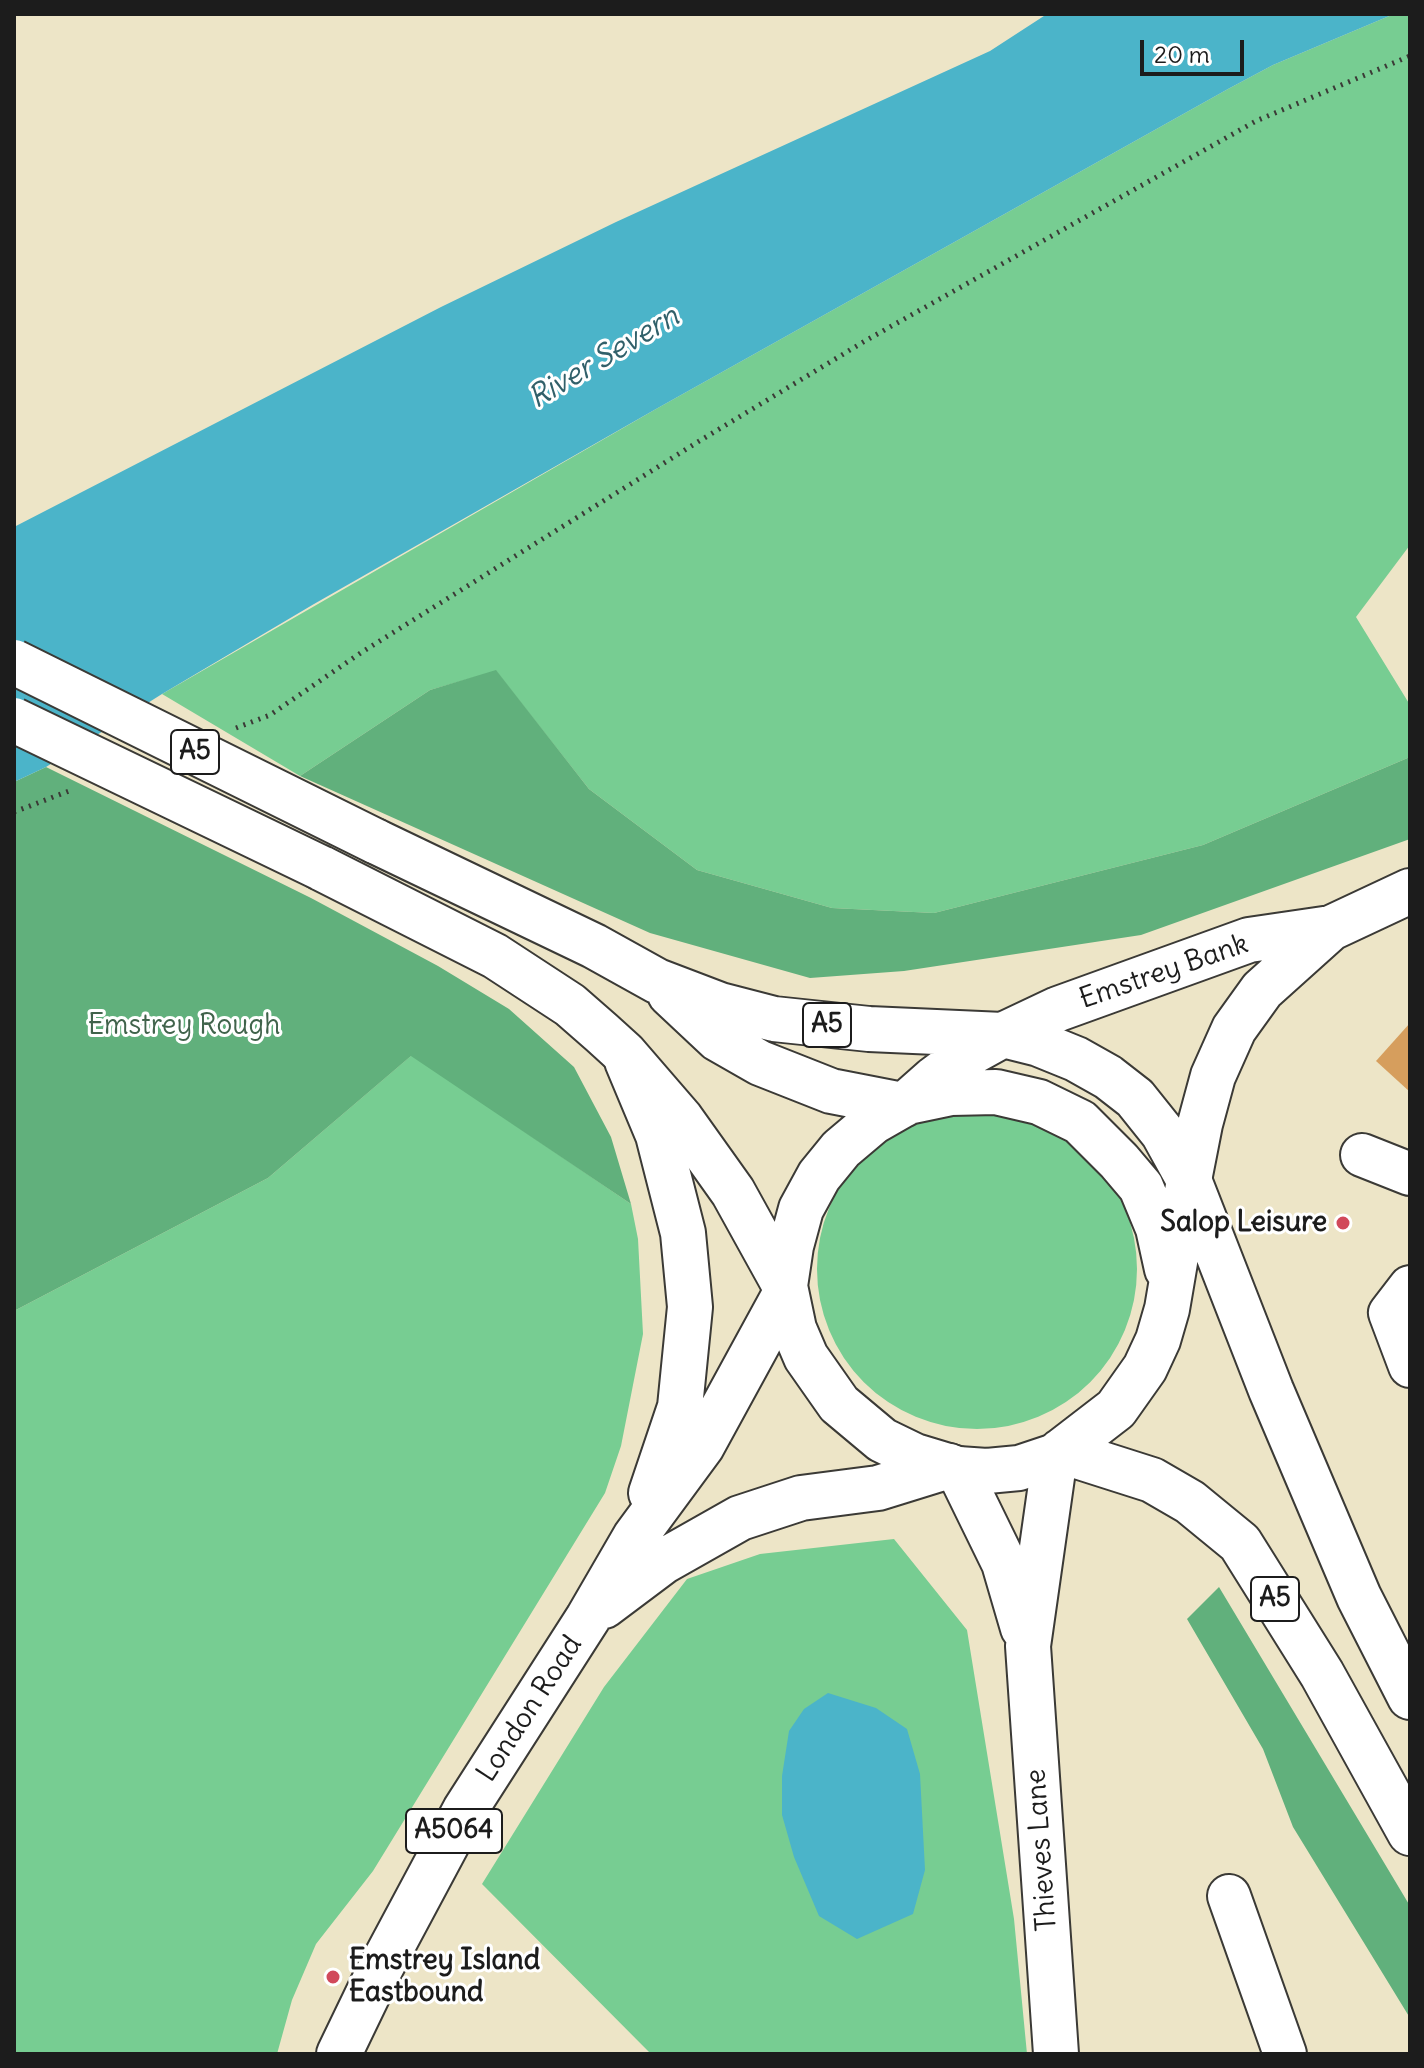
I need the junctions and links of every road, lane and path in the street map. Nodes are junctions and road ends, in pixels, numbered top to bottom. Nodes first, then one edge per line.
1 (1410, 56) edge
2 (14, 662) edge
3 (14, 720) edge
4 (227, 731) dead end
5 (71, 791) dead end
6 (14, 812) edge
7 (1409, 893) edge
8 (1331, 928) junction
9 (657, 981) junction
10 (1003, 1035) junction
11 (624, 1053) junction
12 (906, 1104) junction
13 (1362, 1155) dead end
14 (1410, 1174) edge
15 (1189, 1180) junction
16 (1169, 1287) junction
17 (1410, 1287) edge
18 (785, 1290) junction
19 (1410, 1366) edge
20 (1058, 1454) junction
21 (953, 1468) junction
22 (635, 1537) junction
23 (588, 1618) junction
24 (1028, 1646) junction
25 (1410, 1697) edge
26 (1410, 1833) edge
27 (1229, 1896) dead end
28 (339, 2054) edge
29 (1056, 2054) edge
30 (1285, 2054) edge

1 - 4 path
2 - 9 main road, A5, bridge
3 - 11 main road, A5, bridge
5 - 6 path
7 - 8 main road, Emstrey Bank
8 - 10 main road, Emstrey Bank
8 - 15 main road, Emstrey Bank
9 - 10 main road, A5
9 - 12 main road
10 - 12 main road, Emstrey Bank
10 - 15 main road
11 - 18 main road, A5
11 - 22 main road
12 - 16 main road
12 - 18 main road
13 - 14 lane
15 - 16 main road, Emstrey Bank
15 - 25 main road
16 - 20 main road, Emstrey Bank
17 - 19 lane
18 - 21 main road
18 - 22 main road, London Road / A5064
20 - 21 main road, Emstrey Bank
20 - 24 main road
20 - 26 main road, A5
21 - 23 main road, London Road / A5064
21 - 24 main road
22 - 23 main road, London Road / A5064
23 - 28 main road, London Road / A5064
24 - 29 main road, Thieves Lane
27 - 30 lane

